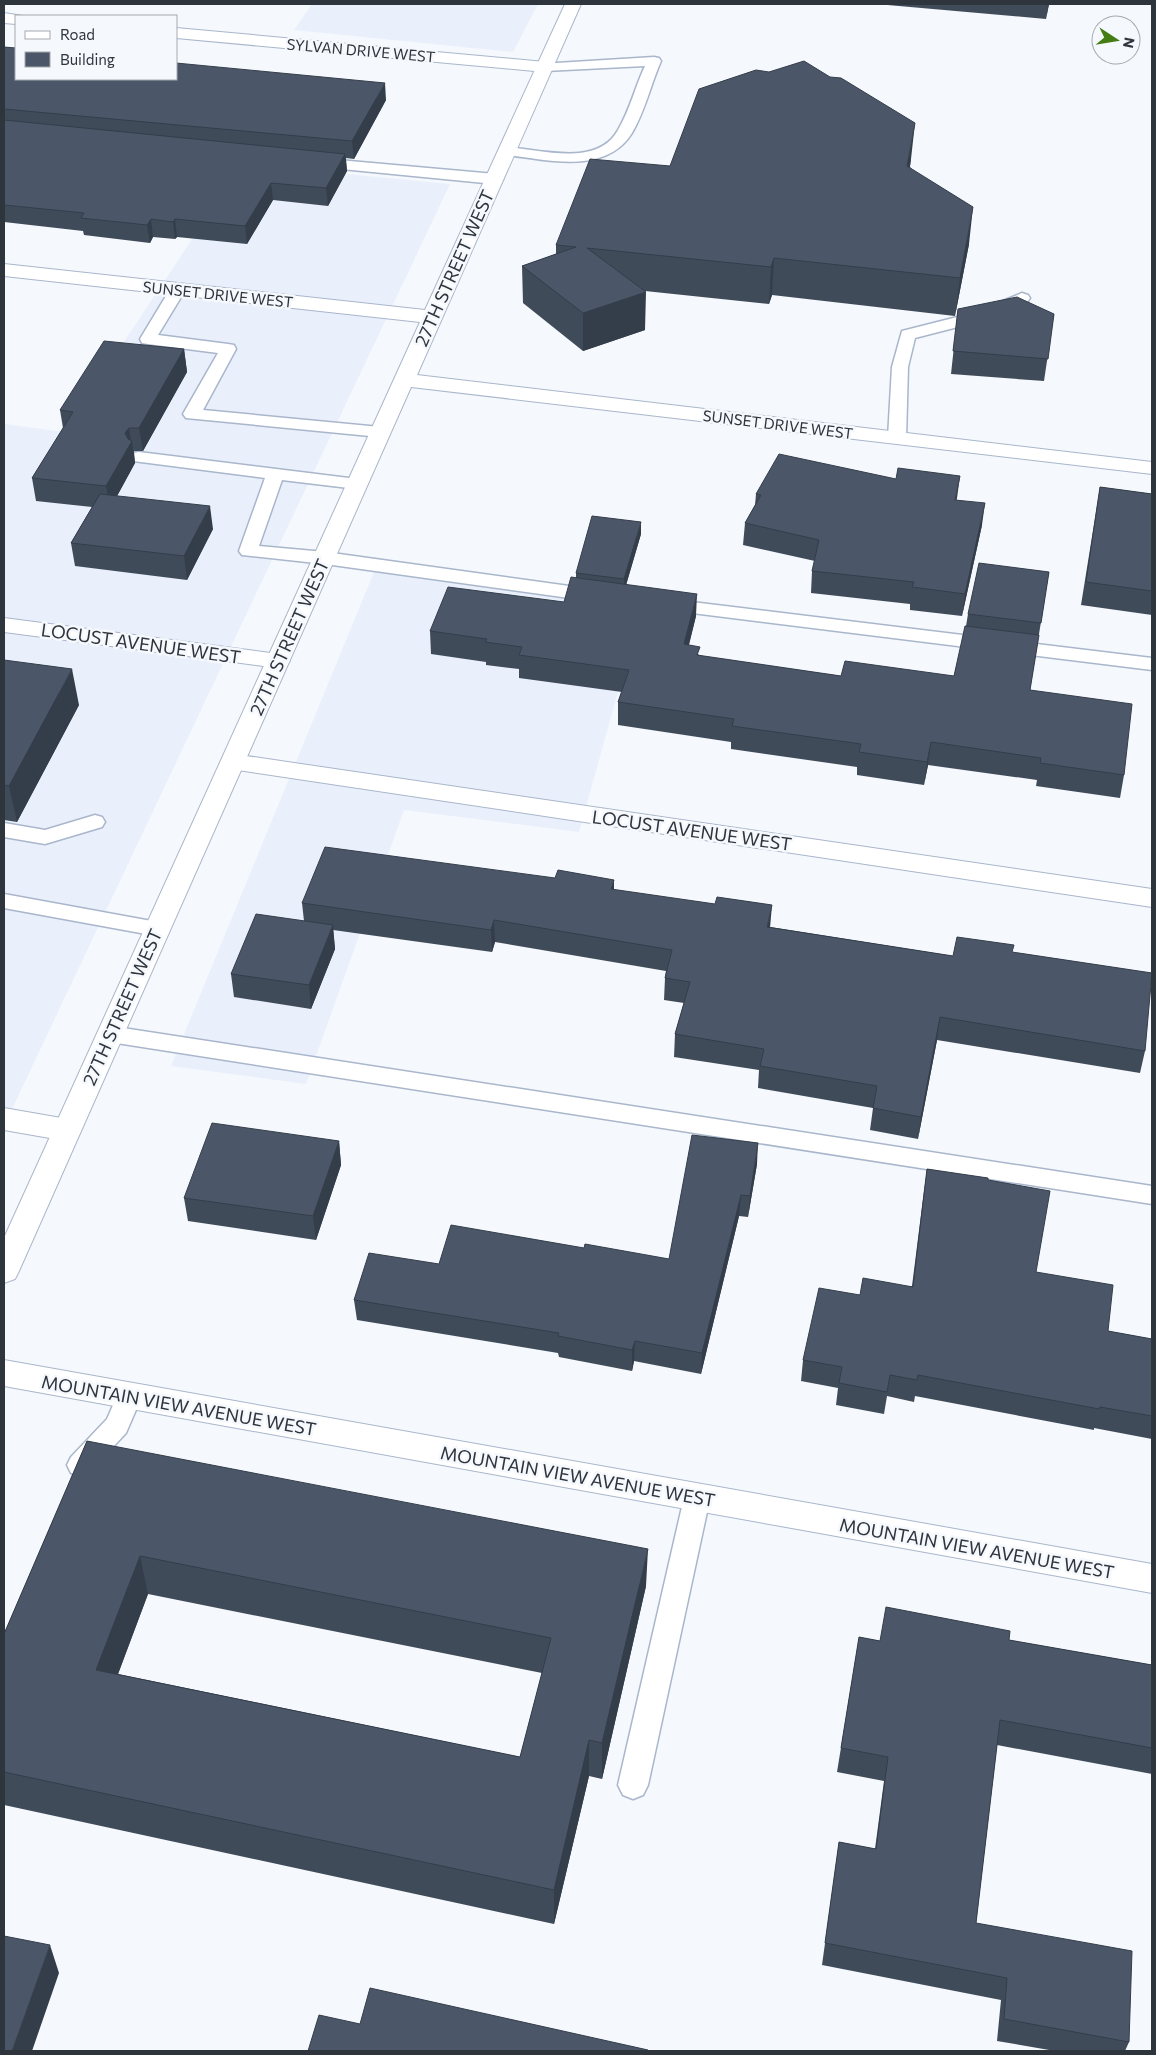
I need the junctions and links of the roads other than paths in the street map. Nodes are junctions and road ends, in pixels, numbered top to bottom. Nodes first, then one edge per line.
1 (573, 4) edge
2 (178, 33) edge
3 (545, 67) junction
4 (507, 151) junction
5 (301, 161) edge
6 (495, 179) junction
7 (4, 270) edge
8 (178, 289) junction
9 (1022, 298) edge
10 (432, 317) junction
11 (404, 380) junction
12 (380, 432) junction
13 (897, 438) junction
14 (139, 457) dead end
15 (1152, 468) edge
16 (275, 474) junction
17 (357, 484) junction
18 (324, 558) junction
19 (614, 598) edge
20 (653, 603) edge
21 (4, 625) edge
22 (278, 661) junction
23 (1152, 664) edge
24 (232, 762) junction
25 (95, 822) dead end
26 (4, 830) edge
27 (1152, 898) edge
28 (4, 901) edge
29 (157, 929) junction
30 (110, 1034) junction
31 (4, 1119) edge
32 (67, 1130) junction
33 (1152, 1195) edge
34 (4, 1271) edge
35 (4, 1373) edge
36 (129, 1396) junction
37 (70, 1486) edge
38 (697, 1498) junction
39 (1152, 1579) edge
40 (633, 1785) dead end

1 - 3 street, 27TH STREET WEST
2 - 3 street, SYLVAN DRIVE WEST
3 - 4 street, 27TH STREET WEST
3 - 4 lane
4 - 6 street, 27TH STREET WEST
5 - 6 lane
6 - 10 street, 27TH STREET WEST
7 - 8 street, SUNSET DRIVE WEST
8 - 10 street, SUNSET DRIVE WEST
8 - 12 lane
9 - 13 lane
10 - 11 street, 27TH STREET WEST
11 - 12 street, 27TH STREET WEST
11 - 13 street, SUNSET DRIVE WEST
12 - 17 street, 27TH STREET WEST
13 - 15 street, SUNSET DRIVE WEST
14 - 16 lane
16 - 17 lane
16 - 18 lane
17 - 18 street, 27TH STREET WEST
18 - 19 lane
18 - 22 street, 27TH STREET WEST
20 - 23 lane
21 - 22 street, LOCUST AVENUE WEST
22 - 24 street, 27TH STREET WEST
24 - 27 street, LOCUST AVENUE WEST
24 - 29 street, 27TH STREET WEST
25 - 26 lane
28 - 29 lane
29 - 30 street, 27TH STREET WEST
30 - 32 street, 27TH STREET WEST
30 - 33 lane
31 - 32 street
32 - 34 street, 27TH STREET WEST
35 - 36 street, MOUNTAIN VIEW AVENUE WEST
36 - 37 lane
36 - 38 street, MOUNTAIN VIEW AVENUE WEST
38 - 39 street, MOUNTAIN VIEW AVENUE WEST
38 - 40 lane

